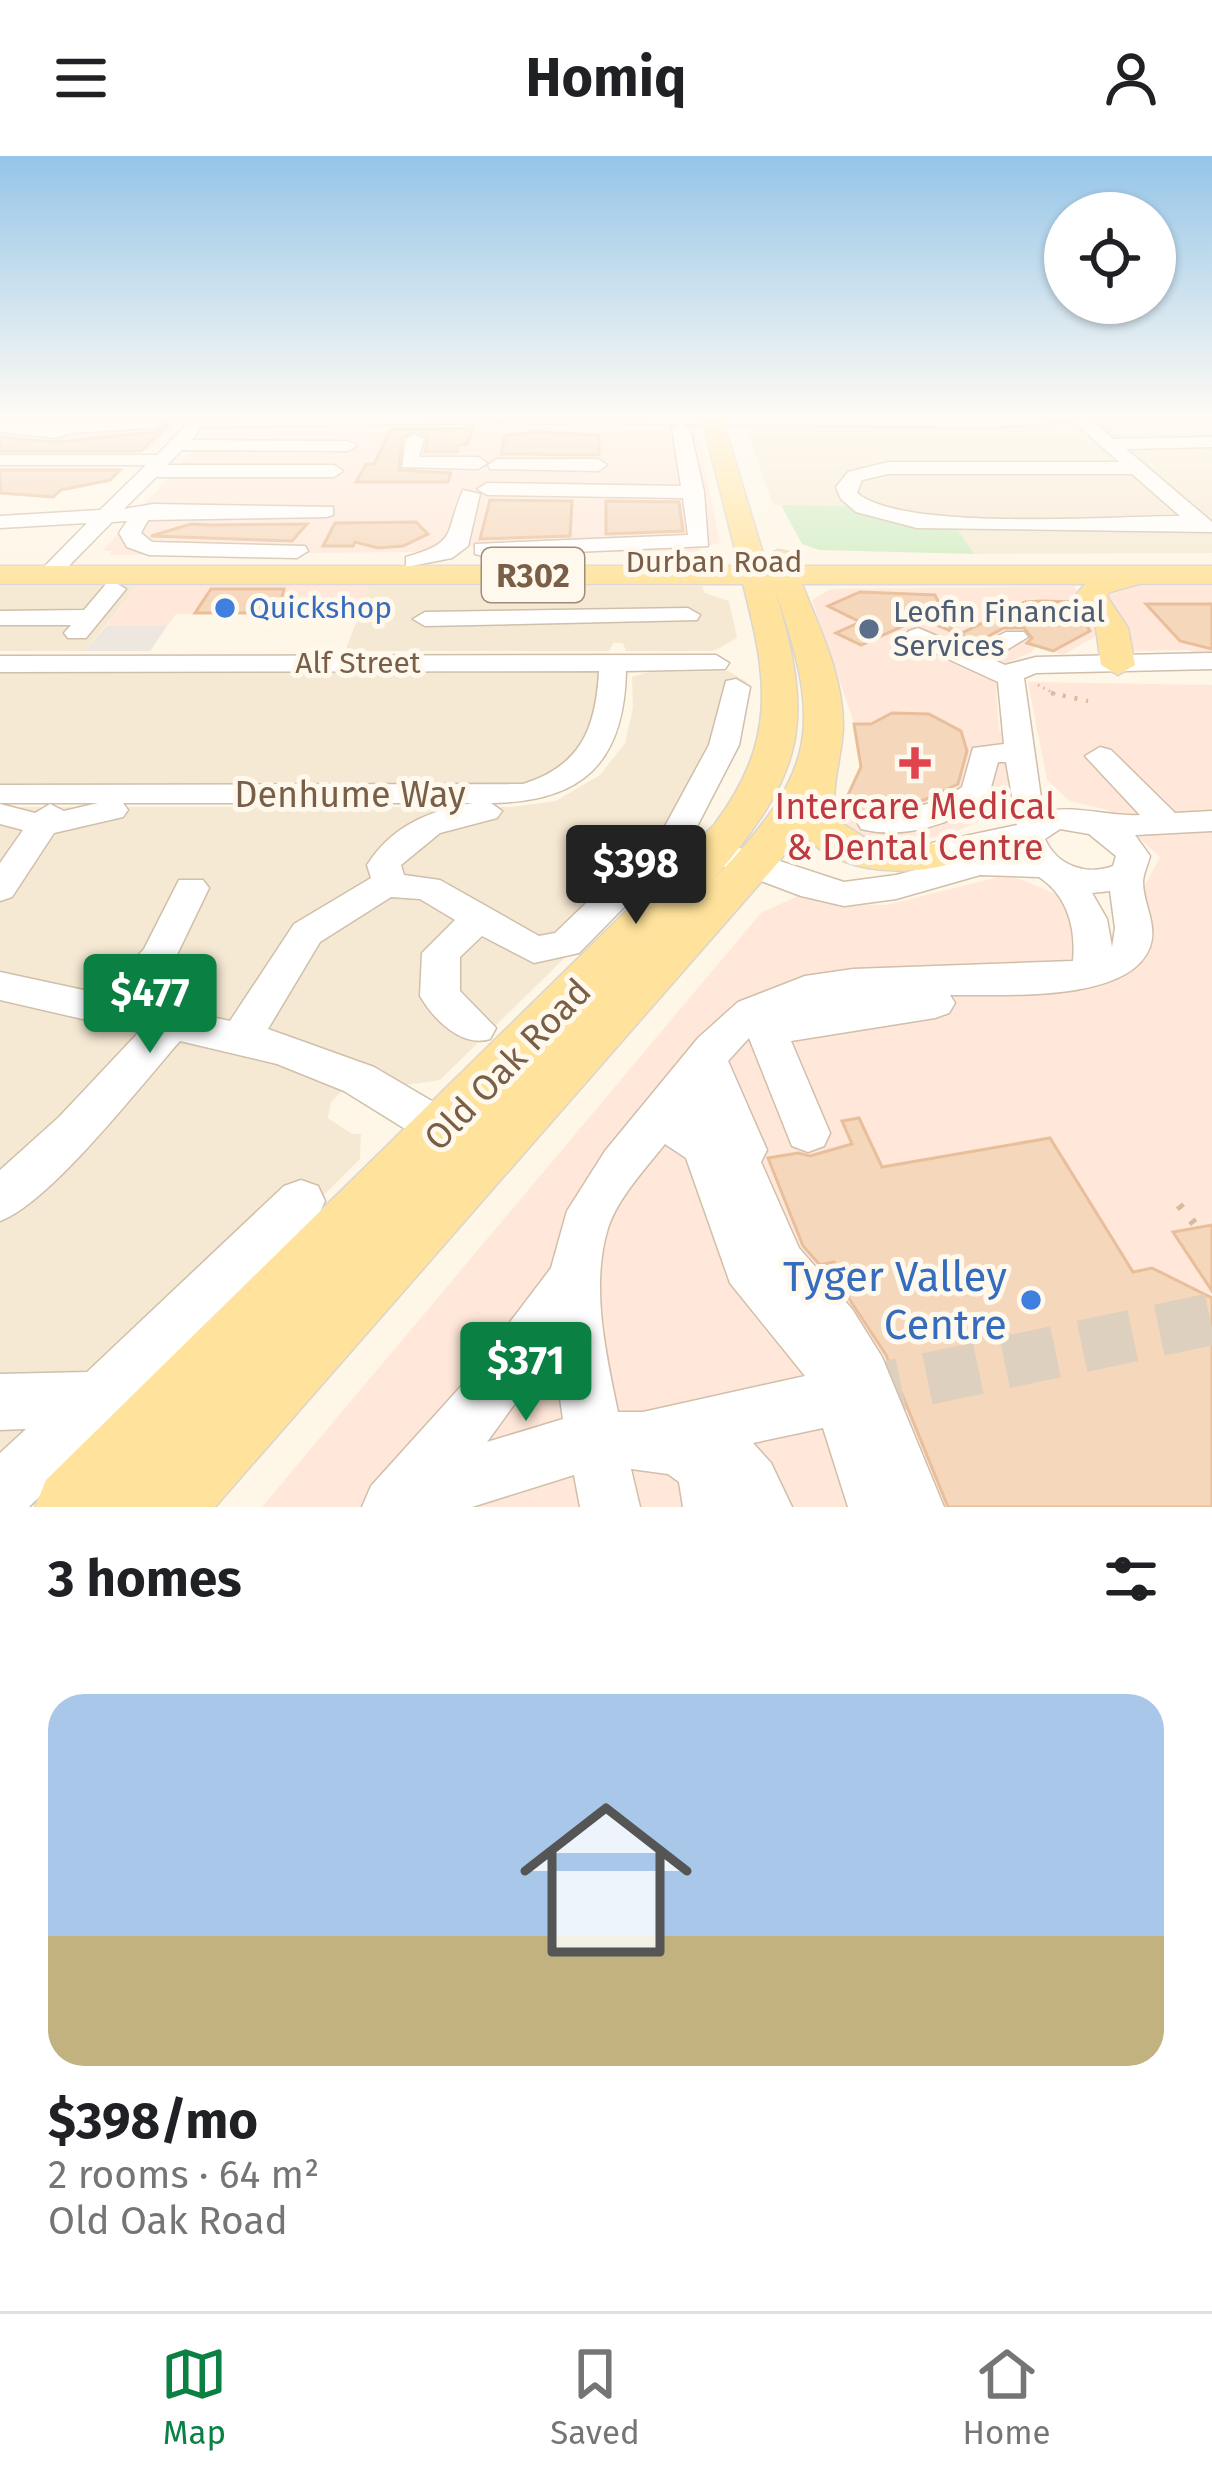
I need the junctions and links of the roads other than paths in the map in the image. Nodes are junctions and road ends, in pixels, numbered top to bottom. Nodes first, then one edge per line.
1 (161, 477) edge
2 (302, 477) edge
3 (462, 477) edge
4 (481, 477) edge
5 (493, 477) edge
6 (545, 477) edge
7 (691, 477) edge
8 (741, 477) edge
9 (854, 477) edge
10 (1147, 477) edge
11 (480, 482) junction
12 (545, 490) junction
13 (694, 492) junction
14 (153, 512) junction
15 (106, 516) junction
16 (589, 517) junction
17 (0, 522) edge
18 (1204, 526) edge
19 (483, 549) dead end
20 (297, 551) dead end
21 (0, 562) edge
22 (414, 562) junction
23 (54, 569) junction
24 (768, 569) junction
25 (1206, 571) edge
26 (0, 575) edge
27 (114, 589) dead end
28 (688, 615) dead end
29 (0, 617) edge
30 (425, 618) dead end
31 (618, 618) junction
32 (918, 636) dead end
33 (1015, 637) dead end
34 (971, 660) junction
35 (1212, 661) edge
36 (616, 663) junction
37 (0, 664) edge
38 (1118, 665) junction
39 (1011, 679) junction
40 (1100, 756) dead end
41 (1024, 764) junction
42 (817, 765) junction
43 (0, 794) edge
44 (561, 805) dead end
45 (0, 814) edge
46 (388, 817) dead end
47 (46, 820) junction
48 (873, 822) dead end
49 (1187, 824) edge
50 (1098, 825) junction
51 (1032, 830) junction
52 (740, 849) junction
53 (934, 864) junction
54 (1129, 866) junction
55 (1060, 878) junction
56 (390, 884) junction
57 (191, 888) dead end
58 (0, 890) edge
59 (479, 918) junction
60 (1090, 974) junction
61 (3, 994) edge
62 (935, 1004) dead end
63 (112, 1009) junction
64 (759, 1020) junction
65 (173, 1022) junction
66 (476, 1028) dead end
67 (241, 1038) junction
68 (706, 1058) junction
69 (666, 1109) junction
70 (808, 1133) dead end
71 (456, 1151) junction
72 (747, 1175) junction
73 (0, 1200) edge
74 (301, 1201) dead end
75 (575, 1278) junction
76 (98, 1399) junction
77 (825, 1400) tunnel mouth
78 (0, 1402) edge
79 (644, 1444) junction
80 (0, 1494) edge
81 (424, 1504) edge
82 (73, 1507) edge
83 (165, 1507) edge
84 (610, 1507) edge
85 (713, 1507) edge
86 (762, 1507) edge
87 (878, 1507) edge
88 (914, 1507) edge

1 - 14 street
2 - 14 street
3 - 11 street
4 - 11 street
5 - 11 street
6 - 12 street
7 - 13 street
8 - 24 main road, Old Oak Road
9 - 18 street
10 - 18 street
11 - 12 street
11 - 22 street
12 - 16 street
13 - 16 street
13 - 16 street
14 - 15 street
14 - 20 street
15 - 17 street
15 - 23 street
16 - 19 street
21 - 23 main road, Durban Road / R302
22 - 23 main road, Durban Road / R302
22 - 24 main road, Durban Road / R302
23 - 24 main road, Durban Road / R302
23 - 26 main road, Durban Road / R302
24 - 25 main road, Durban Road / R302
24 - 42 main road, Old Oak Road
24 - 52 main road, Old Oak Road
25 - 38 main road
27 - 29 street
28 - 31 street
30 - 31 street
31 - 36 street, Denhume Way
32 - 34 street
33 - 34 street
34 - 39 street
35 - 38 street
36 - 37 street, Alf Street
36 - 43 street, Denhume Way
36 - 59 street, Alf Street
38 - 39 street
39 - 41 street
40 - 49 street
41 - 48 street
41 - 50 street
41 - 51 street
42 - 52 main road, Old Oak Road
42 - 53 main road
44 - 56 street
45 - 47 street
46 - 47 street
47 - 58 street
49 - 50 street
49 - 54 street
50 - 51 street
50 - 54 street
51 - 53 street
51 - 55 street
52 - 53 street
52 - 71 main road, Old Oak Road
53 - 55 street
54 - 55 street
54 - 60 street
55 - 60 street
56 - 59 street
56 - 67 street
57 - 63 street
59 - 66 street
60 - 64 street
61 - 63 street
62 - 64 street
63 - 65 street
64 - 68 street
64 - 70 street
65 - 67 street
65 - 73 street
67 - 71 street
68 - 69 street
68 - 72 street
69 - 72 street
69 - 75 street
69 - 87 street
71 - 82 main road, Old Oak Road
71 - 83 main road, Old Oak Road
72 - 88 street
74 - 76 street
75 - 79 street
75 - 81 street
76 - 78 street
76 - 80 street
77 - 79 street
79 - 81 street
79 - 84 street
79 - 85 street
79 - 86 street

